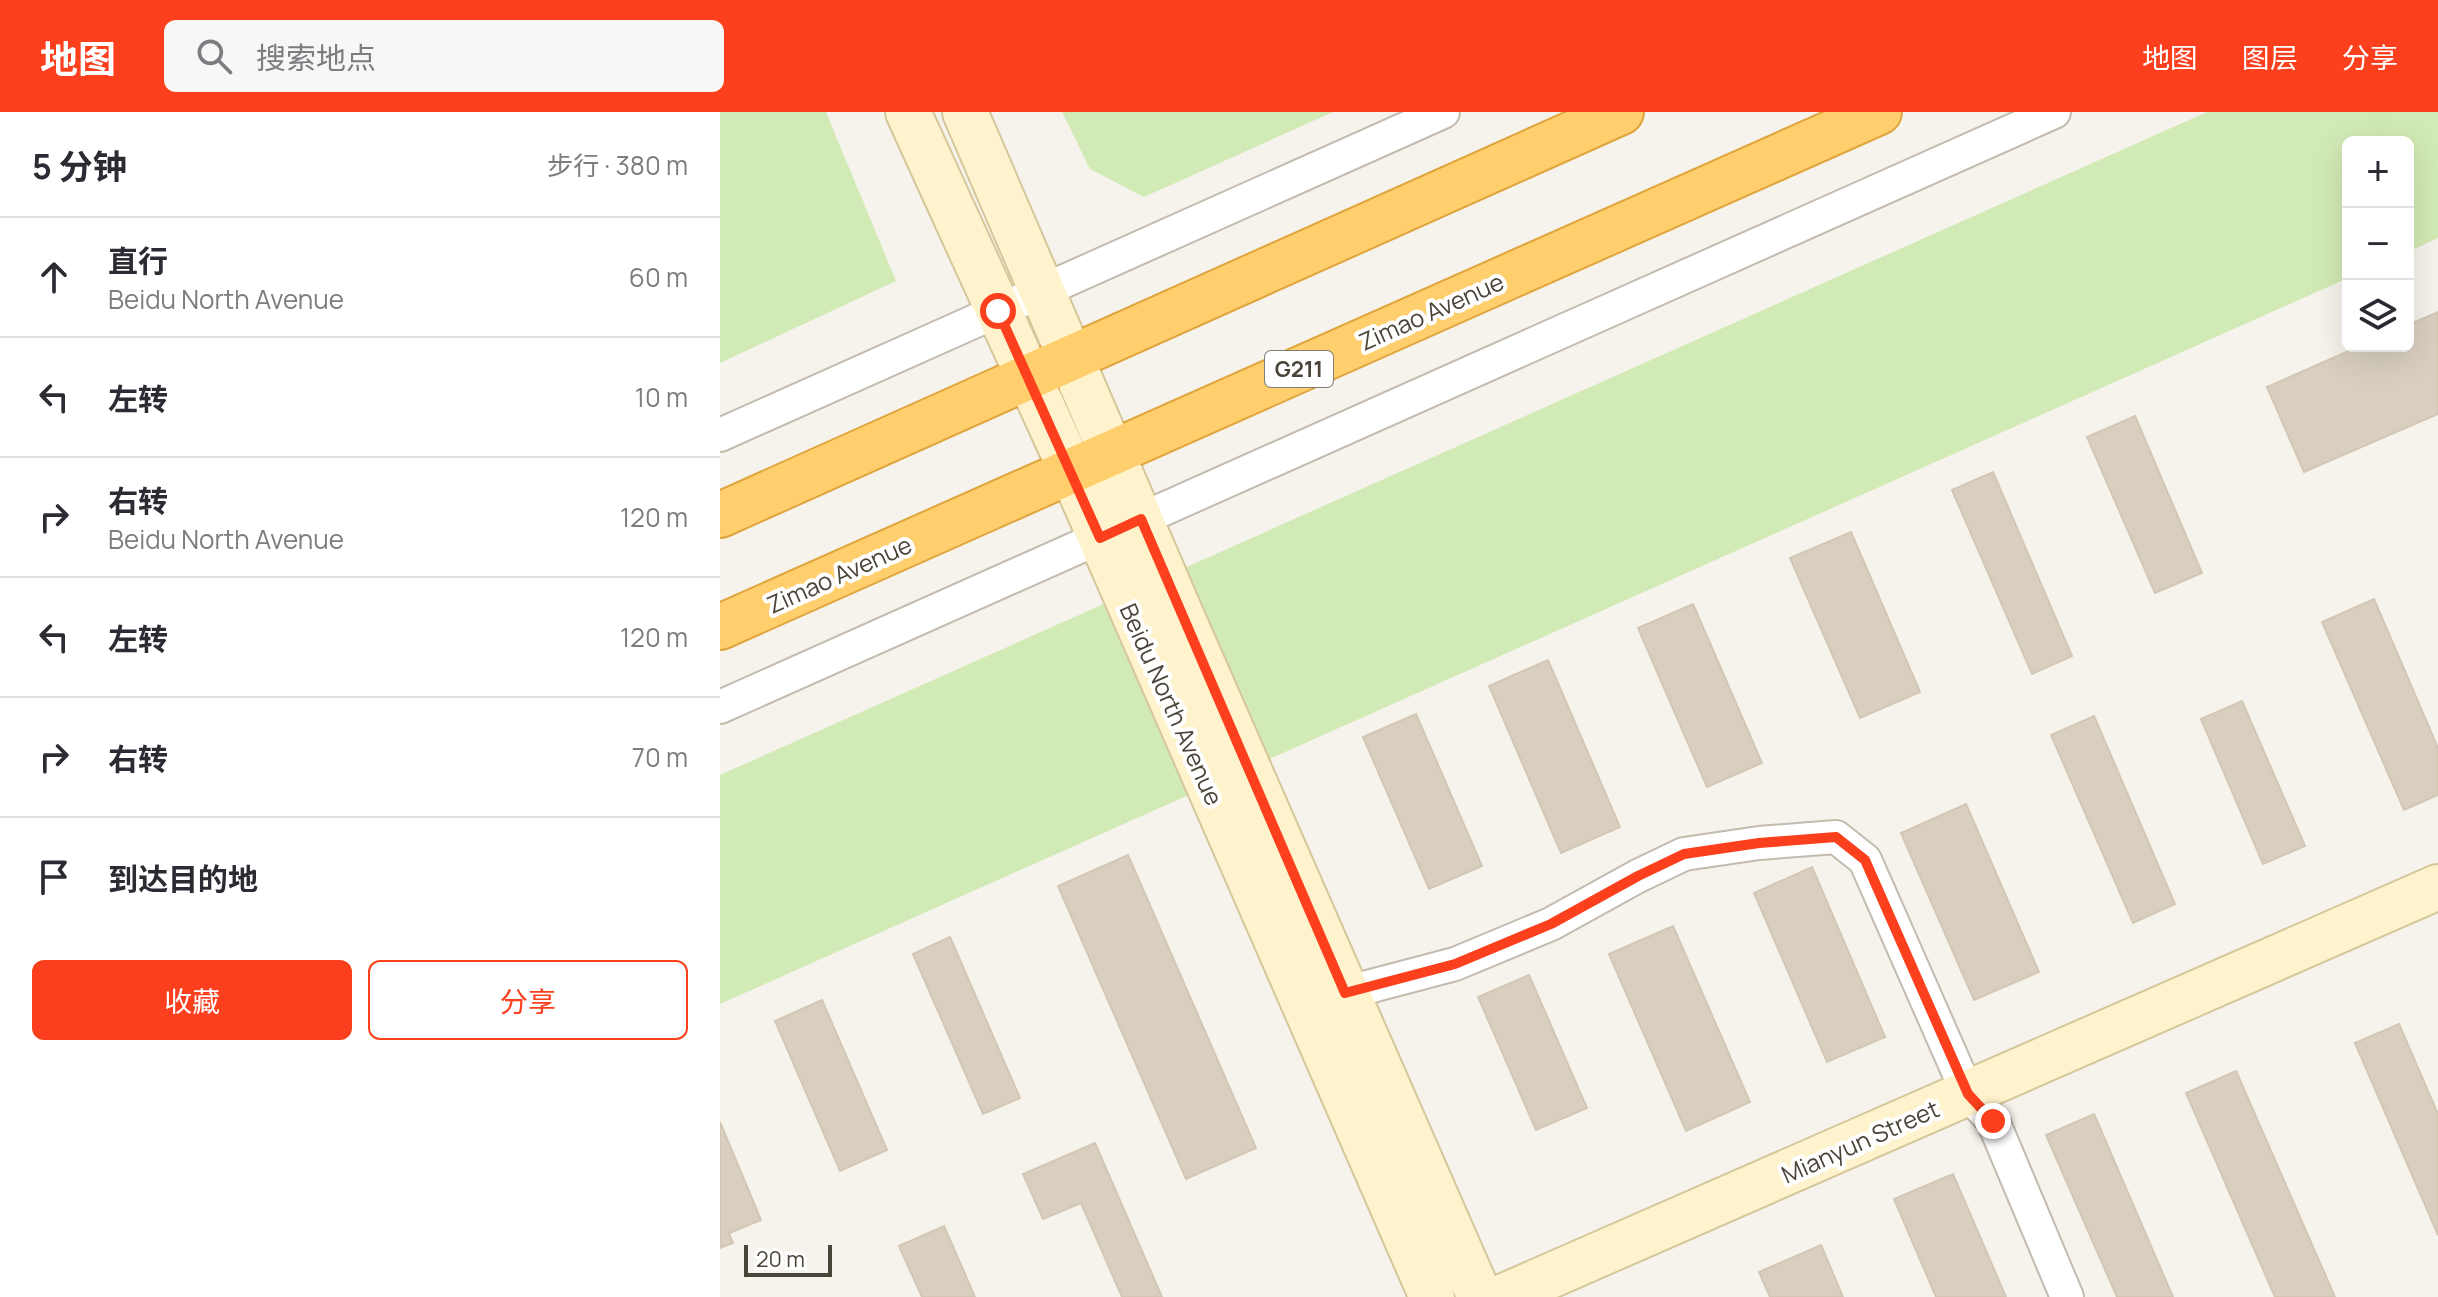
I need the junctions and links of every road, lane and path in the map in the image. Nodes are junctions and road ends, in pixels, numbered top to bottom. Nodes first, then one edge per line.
1 (908, 112) edge
2 (965, 112) edge
3 (1443, 112) edge
4 (1621, 112) edge
5 (1879, 112) edge
6 (2054, 112) edge
7 (1043, 291) junction
8 (998, 311) junction
9 (1072, 358) junction
10 (1028, 378) junction
11 (720, 435) edge
12 (1112, 452) junction
13 (1071, 470) junction
14 (720, 515) edge
15 (1141, 519) junction
16 (1100, 538) junction
17 (720, 627) edge
18 (720, 707) edge
19 (2438, 887) edge
20 (1345, 993) junction
21 (1968, 1094) junction
22 (1432, 1297) edge
23 (1480, 1297) edge
24 (1502, 1297) edge
25 (2067, 1297) edge

1 - 8 street, Beidu North Avenue
2 - 7 street, Beidu North Avenue
3 - 7 street
4 - 9 highway
5 - 12 highway, Zimao Avenue / G211
6 - 15 street
7 - 8 street
7 - 9 street, Beidu North Avenue
8 - 10 street, Beidu North Avenue
8 - 11 street
9 - 10 highway
9 - 12 street, Beidu North Avenue
10 - 13 street, Beidu North Avenue
10 - 14 highway
12 - 13 highway, Zimao Avenue / G211
12 - 15 street, Beidu North Avenue
13 - 16 street, Beidu North Avenue
13 - 17 highway, Zimao Avenue / G211
15 - 16 street
15 - 20 street, Beidu North Avenue
16 - 18 street
16 - 22 street, Beidu North Avenue
19 - 21 street, Mianyun Street
20 - 21 street
20 - 23 street, Beidu North Avenue
21 - 24 street, Mianyun Street
21 - 25 street

